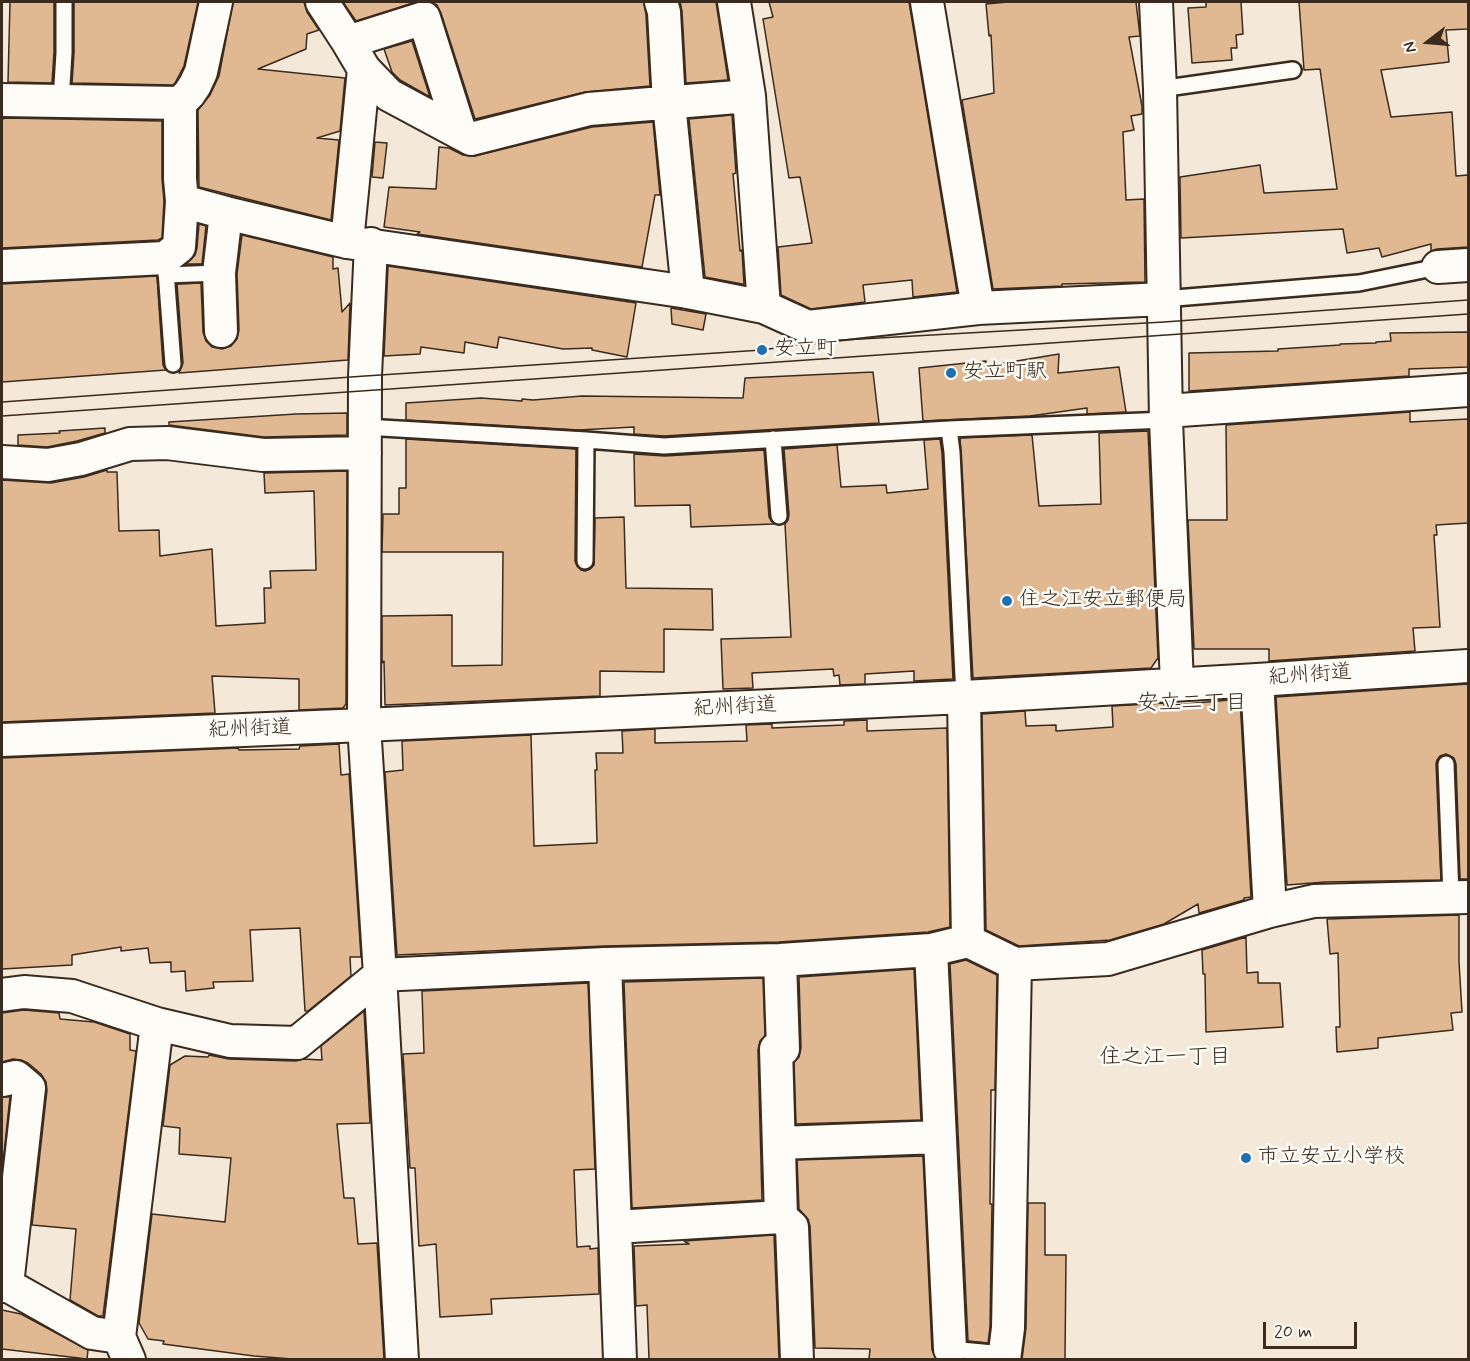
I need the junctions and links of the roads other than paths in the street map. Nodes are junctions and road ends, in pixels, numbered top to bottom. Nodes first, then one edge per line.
1 (64, 2) edge
2 (216, 2) edge
3 (322, 2) edge
4 (661, 2) edge
5 (734, 2) edge
6 (927, 2) edge
7 (1156, 2) edge
8 (348, 42) junction
9 (364, 69) junction
10 (1293, 70) dead end
11 (1160, 90) junction
12 (749, 96) junction
13 (2, 100) edge
14 (61, 101) junction
15 (180, 103) junction
16 (669, 103) junction
17 (460, 132) junction
18 (182, 201) junction
19 (226, 213) junction
20 (359, 243) junction
21 (166, 266) junction
22 (1453, 266) edge
23 (2, 267) edge
24 (219, 273) junction
25 (688, 292) junction
26 (1163, 299) junction
27 (764, 308) junction
28 (978, 309) junction
29 (221, 331) dead end
30 (173, 364) dead end
31 (1468, 390) edge
32 (1166, 416) junction
33 (949, 429) junction
34 (365, 440) junction
35 (586, 440) junction
36 (773, 440) junction
37 (2, 462) edge
38 (779, 516) dead end
39 (585, 561) dead end
40 (1468, 666) edge
41 (1257, 680) junction
42 (1177, 684) junction
43 (964, 697) junction
44 (364, 726) junction
45 (2, 740) edge
46 (1446, 764) dead end
47 (1460, 896) edge
48 (1270, 911) junction
49 (968, 941) junction
50 (931, 950) junction
51 (780, 960) junction
52 (605, 964) junction
53 (1015, 964) junction
54 (380, 975) junction
55 (2, 995) edge
56 (158, 1024) junction
57 (2, 1080) edge
58 (939, 1137) junction
59 (778, 1143) junction
60 (781, 1217) junction
61 (615, 1227) junction
62 (4, 1286) edge
63 (124, 1348) edge
64 (950, 1349) joint
65 (1004, 1357) edge
66 (402, 1359) edge
67 (620, 1359) edge
68 (797, 1359) edge

1 - 14 lane
2 - 15 street
3 - 8 street
4 - 16 street
5 - 12 street
6 - 28 street
7 - 11 street
8 - 9 street
8 - 17 street
9 - 17 street
9 - 20 street
10 - 11 lane
11 - 26 street
12 - 16 street
12 - 27 street
13 - 14 street
14 - 15 street
15 - 18 street
16 - 17 street
16 - 25 street
18 - 19 street
18 - 21 street
19 - 20 street
19 - 24 street
20 - 25 street
20 - 34 street
21 - 23 street
21 - 24 lane
21 - 30 lane
22 - 26 lane
24 - 29 street
25 - 27 street
26 - 28 street
26 - 32 street
27 - 28 street
31 - 32 street
32 - 33 lane
32 - 42 street
33 - 36 lane
33 - 43 lane
34 - 35 lane
34 - 37 street
34 - 44 street
35 - 36 lane
35 - 39 lane
36 - 38 lane
40 - 41 street, 紀州街道
41 - 42 street, 紀州街道
41 - 48 street
42 - 43 street, 紀州街道
43 - 44 street, 紀州街道
43 - 49 street
44 - 45 street, 紀州街道
44 - 54 street
46 - 47 lane
47 - 48 street
48 - 53 street
49 - 50 street
49 - 53 street
50 - 51 street
50 - 58 street
51 - 52 street
51 - 59 street
52 - 54 street
52 - 61 street
53 - 65 street
54 - 56 street
54 - 66 street
55 - 56 street
56 - 63 street
57 - 62 street
58 - 59 street
58 - 64 street
59 - 60 street
60 - 61 street
60 - 68 street
61 - 67 street
62 - 63 street
64 - 65 lane

